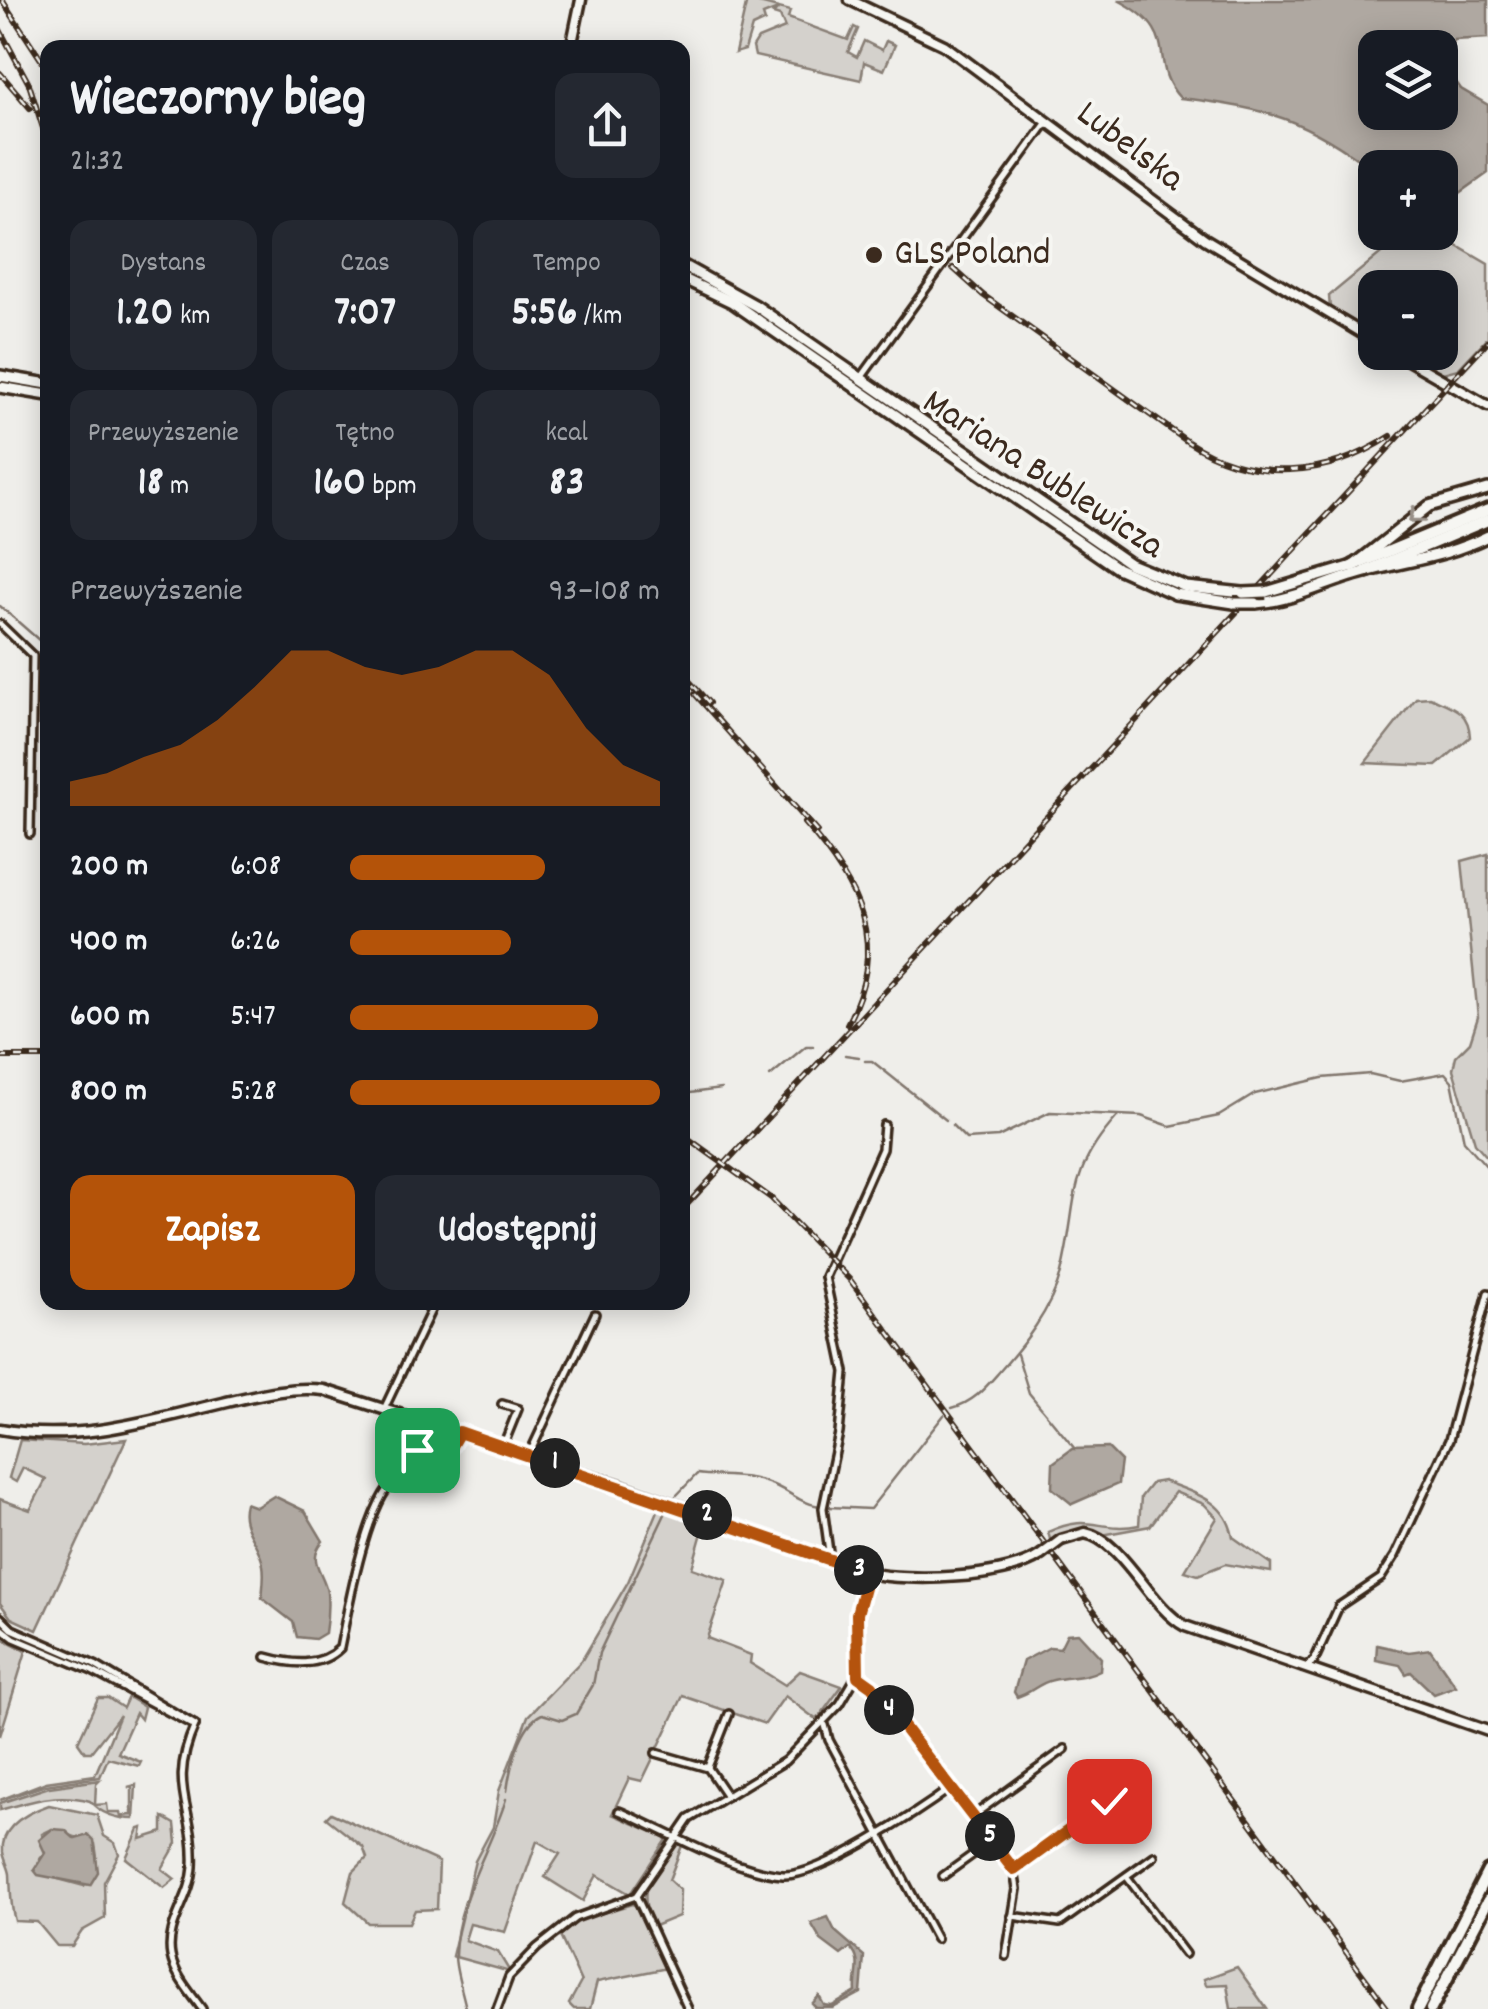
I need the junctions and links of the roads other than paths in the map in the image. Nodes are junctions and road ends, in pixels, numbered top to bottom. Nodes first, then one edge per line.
1 (581, 0) edge
2 (850, 0) edge
3 (573, 40) edge
4 (1047, 122) junction
5 (690, 269) edge
6 (690, 282) edge
7 (1358, 331) edge
8 (1424, 370) edge
9 (1, 382) edge
10 (857, 382) junction
11 (40, 384) edge
12 (40, 393) edge
13 (1488, 409) edge
14 (1488, 488) edge
15 (1488, 510) edge
16 (1488, 520) edge
17 (1488, 536) edge
18 (1353, 566) junction
19 (1366, 571) junction
20 (0, 624) edge
21 (30, 834) dead end
22 (884, 1125) dead end
23 (1488, 1293) edge
24 (432, 1310) edge
25 (595, 1314) dead end
26 (502, 1404) dead end
27 (385, 1408) junction
28 (0, 1429) edge
29 (459, 1432) junction
30 (503, 1446) junction
31 (529, 1455) junction
32 (444, 1458) junction
33 (432, 1459) junction
34 (434, 1470) junction
35 (402, 1477) junction
36 (830, 1559) junction
37 (868, 1573) junction
38 (0, 1618) edge
39 (0, 1627) edge
40 (266, 1657) dead end
41 (1306, 1667) junction
42 (858, 1676) junction
43 (729, 1714) dead end
44 (825, 1722) junction
45 (195, 1725) junction
46 (1488, 1731) edge
47 (1065, 1749) dead end
48 (656, 1753) dead end
49 (708, 1768) junction
50 (952, 1787) junction
51 (727, 1796) junction
52 (1109, 1801) dead end
53 (619, 1811) dead end
54 (974, 1815) junction
55 (880, 1833) junction
56 (676, 1835) junction
57 (993, 1840) junction
58 (1154, 1856) dead end
59 (1014, 1870) junction
60 (1488, 1871) edge
61 (943, 1876) dead end
62 (1126, 1876) junction
63 (636, 1896) junction
64 (1488, 1900) edge
65 (1012, 1916) junction
66 (936, 1940) dead end
67 (1185, 1954) dead end
68 (1006, 1956) dead end
69 (202, 2009) edge
70 (497, 2009) edge
71 (688, 2009) edge
72 (1418, 2009) edge
73 (1431, 2009) edge

1 - 3 street
2 - 4 street, Lubelska
4 - 7 street, Lubelska
4 - 10 street
5 - 10 main road
6 - 10 main road
8 - 13 street
9 - 11 main road
9 - 12 main road
10 - 18 main road, Mariana Bublewicza, bridge
10 - 19 main road, Mariana Bublewicza, bridge
14 -> 18 main road
15 - 18 highway, Mariana Bublewicza
16 - 19 highway, Mariana Bublewicza
17 - 19 main road
20 - 21 street
22 - 36 street
23 - 41 street
24 - 27 street
25 - 31 street
26 - 30 street
27 - 28 street
27 - 29 street
29 - 30 street
29 - 32 street
30 - 31 street
31 - 36 street
32 - 33 street
32 - 34 street
33 - 34 street
33 - 35 street
34 - 35 street
35 - 40 street
36 - 37 street
37 - 41 street, bridge
37 - 42 street
38 - 45 street
39 - 45 street
41 - 46 street
42 - 44 street
42 - 50 street
43 - 49 street
44 - 51 street
44 - 55 street
45 - 69 street
47 - 54 street
48 - 49 street
49 - 51 street
50 - 54 street
50 - 55 street
51 - 56 street
52 - 59 street
53 - 56 street
54 - 57 street
55 - 56 street
55 - 66 street
56 - 63 street
57 - 59 street
57 - 61 street
58 - 62 street
59 - 65 street
60 - 72 highway
62 - 65 street
62 - 67 street
63 - 70 street
63 - 71 street
64 - 73 highway
65 - 68 street

